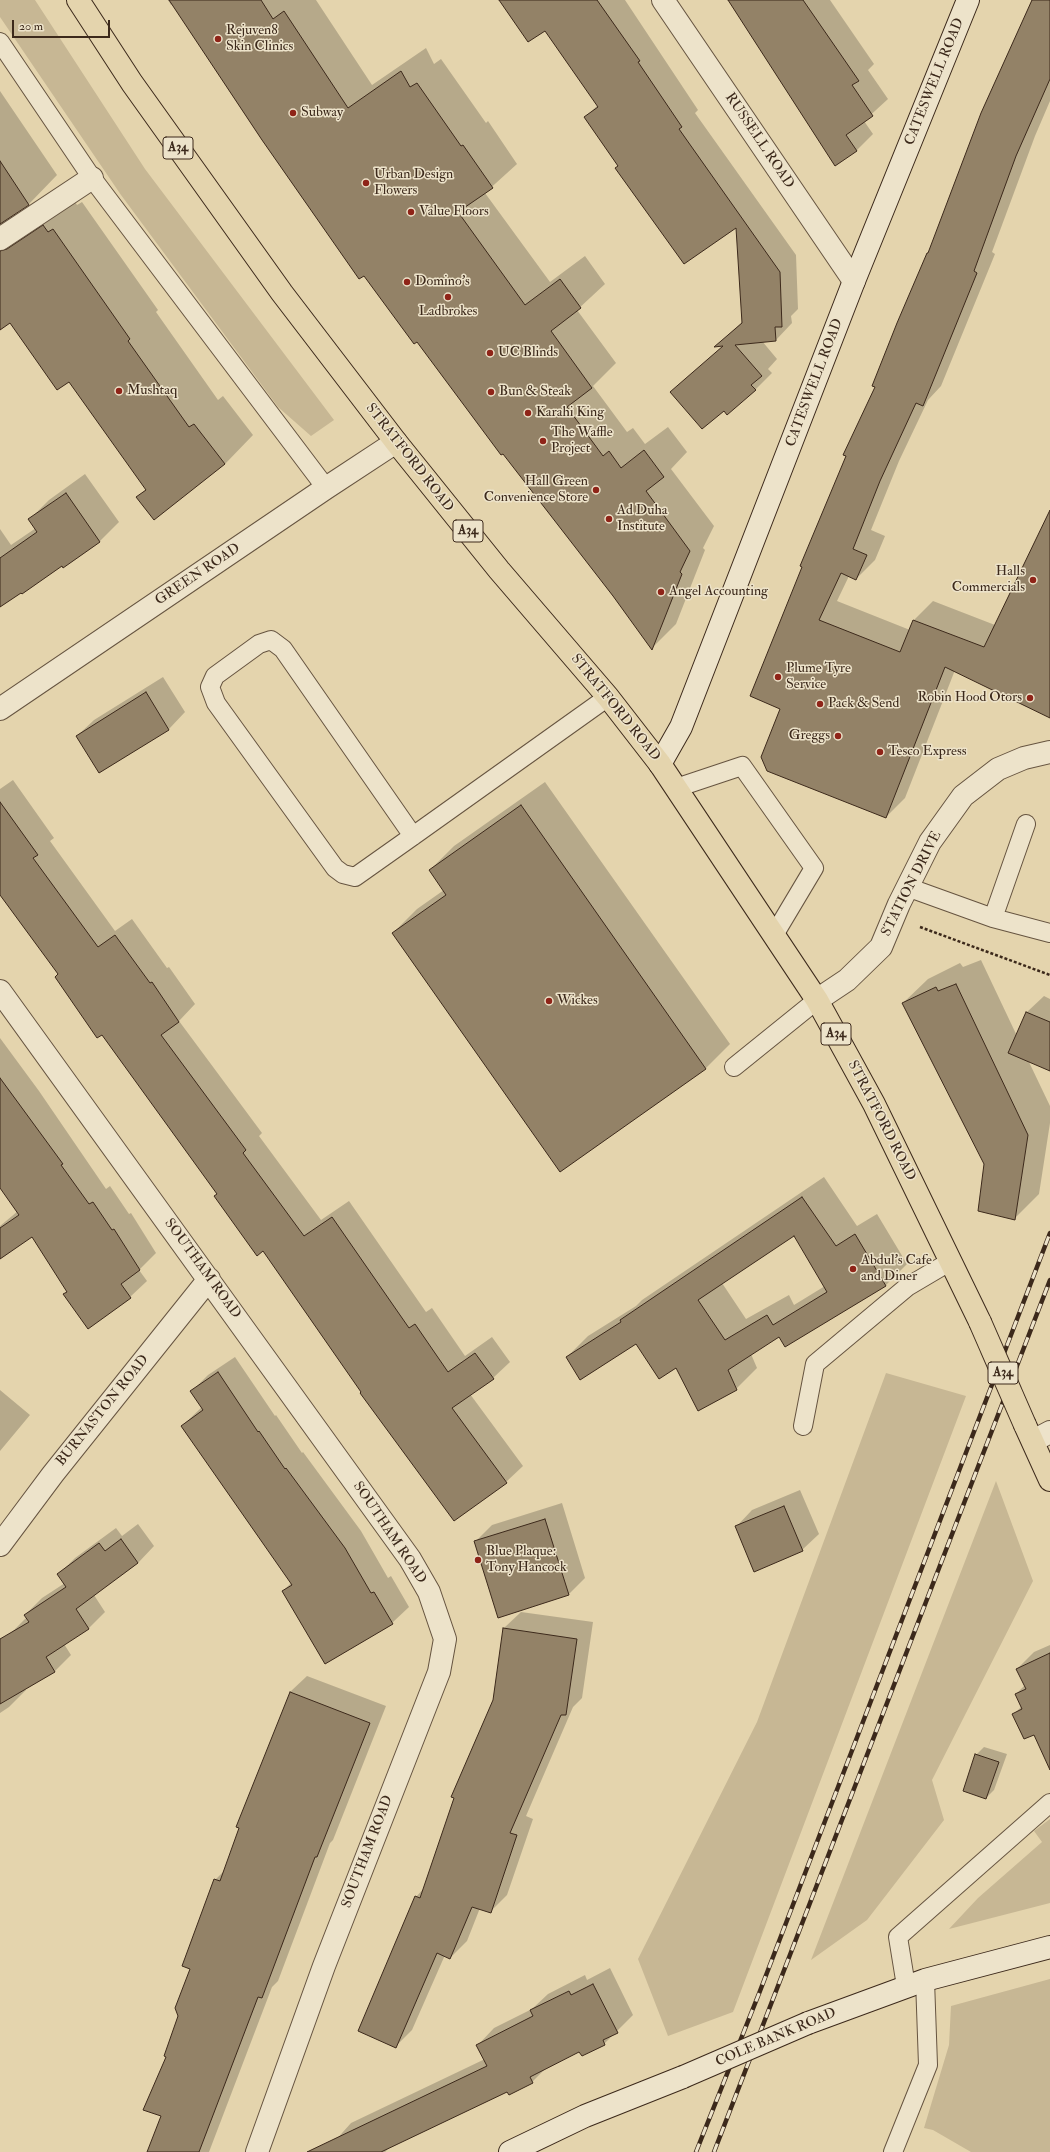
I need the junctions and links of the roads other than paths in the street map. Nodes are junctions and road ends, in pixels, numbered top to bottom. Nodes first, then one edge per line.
1 (78, 0) edge
2 (663, 0) edge
3 (968, 0) edge
4 (0, 42) edge
5 (92, 178) junction
6 (0, 239) edge
7 (854, 281) junction
8 (396, 442) junction
9 (326, 488) junction
10 (608, 697) junction
11 (0, 708) edge
12 (1050, 752) edge
13 (660, 764) junction
14 (676, 788) junction
15 (1026, 824) dead end
16 (413, 836) junction
17 (907, 887) junction
18 (993, 918) junction
19 (1050, 934) edge
20 (774, 935) junction
21 (0, 991) edge
22 (817, 1000) junction
23 (734, 1067) dead end
24 (951, 1261) junction
25 (209, 1279) junction
26 (803, 1426) dead end
27 (1036, 1433) edge
28 (1050, 1480) edge
29 (0, 1545) edge
30 (1050, 1803) edge
31 (1050, 1947) edge
32 (915, 1983) junction
33 (257, 2152) edge
34 (510, 2152) edge
35 (893, 2152) edge

1 - 8 highway, STRATFORD ROAD / A34
2 - 7 street, RUSSELL ROAD
3 - 7 street, CATESWELL ROAD
4 - 5 lane
5 - 6 street
5 - 9 lane
7 - 13 street, CATESWELL ROAD
8 - 9 street, GREEN ROAD
8 - 10 highway, STRATFORD ROAD / A34
9 - 11 street, GREEN ROAD
10 - 13 highway, STRATFORD ROAD / A34
10 - 16 lane
12 - 17 street, STATION DRIVE
13 - 14 highway, STRATFORD ROAD / A34
14 - 20 highway, STRATFORD ROAD / A34
14 - 20 lane
15 - 18 lane
16 - 16 lane
17 - 18 lane
17 - 22 street, STATION DRIVE
18 - 19 lane
20 - 22 highway, STRATFORD ROAD / A34
21 - 25 street, SOUTHAM ROAD
22 - 23 lane
22 - 24 highway, STRATFORD ROAD / A34
24 - 26 lane
24 - 27 highway, STRATFORD ROAD / A34, bridge
25 - 29 street, BURNASTON ROAD
25 - 33 street, SOUTHAM ROAD
27 - 28 highway, STRATFORD ROAD / A34
30 - 32 lane
31 - 32 street, COLE BANK ROAD
32 - 34 street, COLE BANK ROAD, bridge
32 - 35 lane

